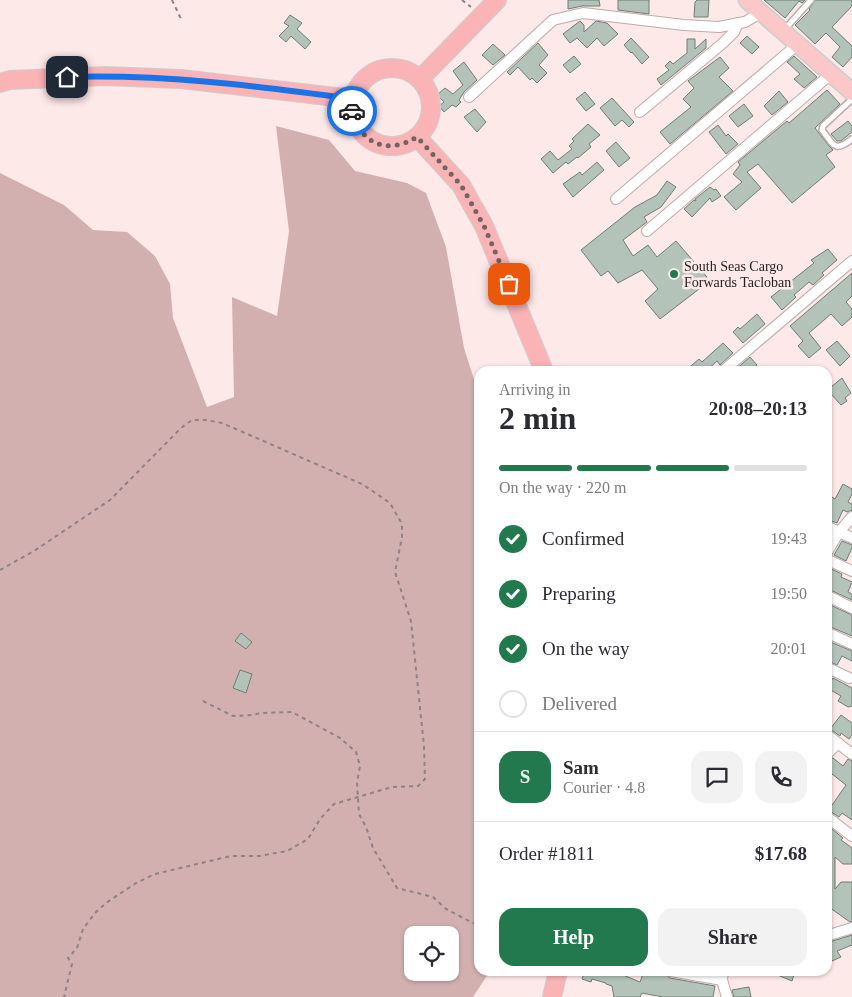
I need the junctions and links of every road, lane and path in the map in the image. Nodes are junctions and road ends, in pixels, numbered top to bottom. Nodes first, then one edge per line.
1 (172, 0) edge
2 (462, 0) edge
3 (497, 0) edge
4 (747, 0) edge
5 (811, 0) edge
6 (474, 4) dead end
7 (762, 12) junction
8 (182, 21) dead end
9 (738, 23) junction
10 (783, 31) junction
11 (798, 44) junction
12 (831, 74) junction
13 (420, 79) junction
14 (0, 83) edge
15 (852, 92) edge
16 (469, 97) dead end
17 (353, 99) junction
18 (852, 99) edge
19 (640, 112) dead end
20 (417, 137) junction
21 (852, 138) edge
22 (616, 199) dead end
23 (647, 231) dead end
24 (852, 260) edge
25 (542, 366) edge
26 (729, 366) edge
27 (852, 517) edge
28 (832, 529) edge
29 (839, 532) junction
30 (852, 538) edge
31 (832, 544) edge
32 (832, 562) edge
33 (0, 570) edge
34 (852, 572) edge
35 (832, 599) edge
36 (852, 608) edge
37 (832, 635) edge
38 (852, 644) edge
39 (832, 670) edge
40 (849, 678) dead end
41 (203, 701) dead end
42 (832, 738) edge
43 (838, 743) junction
44 (832, 749) edge
45 (852, 754) edge
46 (358, 798) junction
47 (832, 821) edge
48 (852, 836) edge
49 (474, 922) edge
50 (852, 928) edge
51 (832, 934) edge
52 (557, 976) edge
53 (723, 976) edge
54 (64, 997) edge
55 (552, 997) edge
56 (727, 997) edge

1 - 8 path
2 - 6 path
3 - 13 highway
4 - 7 main road
5 - 10 lane
7 - 9 street
7 - 10 main road
9 - 16 street
9 - 19 street
10 - 11 main road
11 - 12 main road
11 - 22 street
12 - 15 main road
12 - 23 street
13 - 17 highway
13 - 20 highway
14 - 17 highway
17 - 20 highway
18 - 21 lane
20 - 25 highway
24 - 26 street
27 - 29 street
28 - 29 street
29 - 30 street
29 - 31 street
32 - 34 street
33 - 46 path
35 - 36 street
37 - 38 street
39 - 40 street
41 - 46 path
42 - 43 street
43 - 44 street
43 - 45 street
46 - 49 path
46 - 54 path
47 - 48 street
50 - 51 street
52 - 55 highway
53 - 56 street

